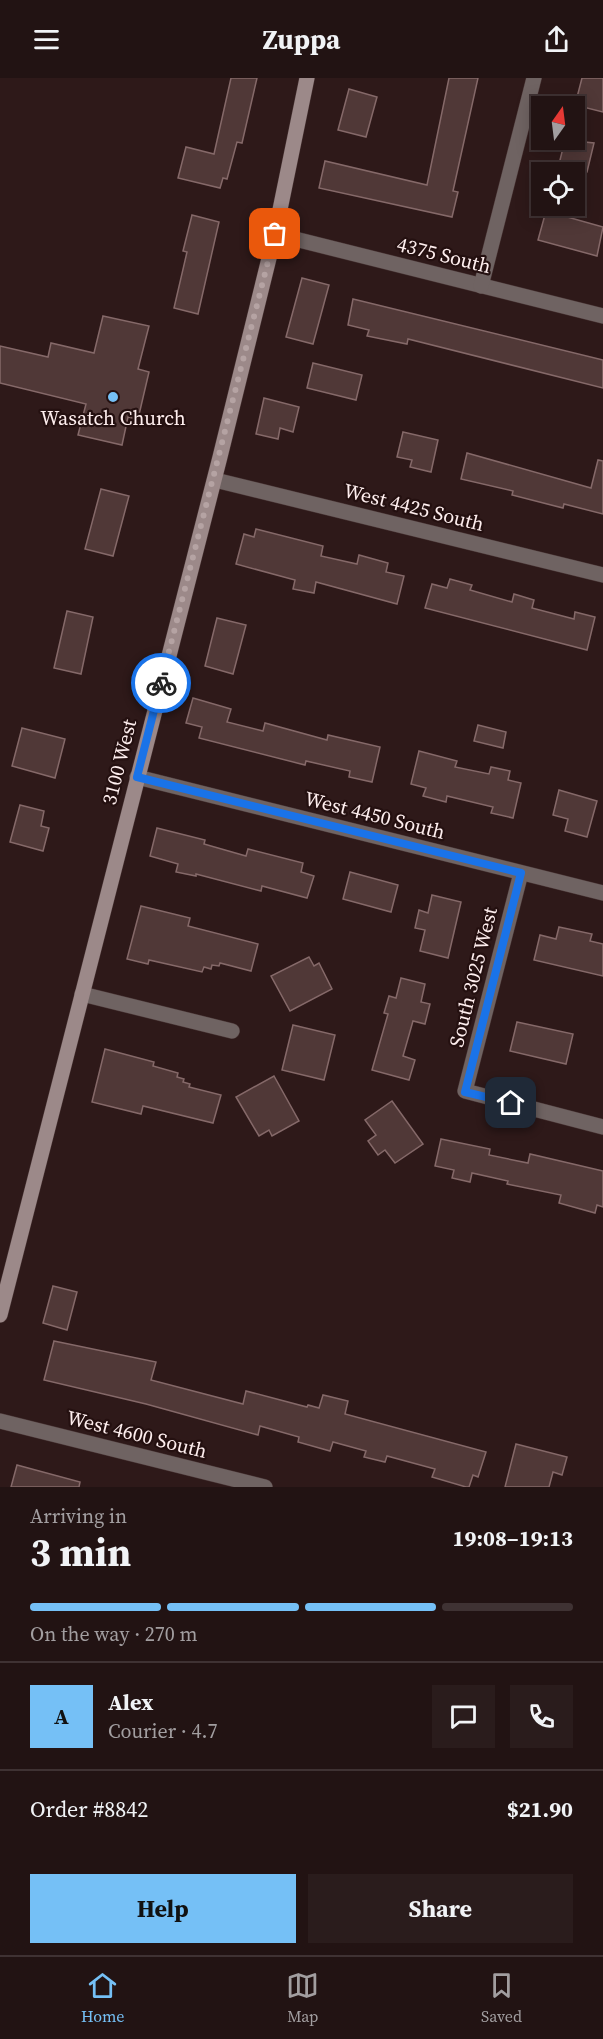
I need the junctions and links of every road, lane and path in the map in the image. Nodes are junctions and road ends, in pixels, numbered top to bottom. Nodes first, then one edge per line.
1 (307, 78) edge
2 (534, 78) edge
3 (275, 234) junction
4 (482, 286) junction
5 (603, 316) edge
6 (215, 480) junction
7 (603, 575) edge
8 (137, 777) junction
9 (521, 873) junction
10 (603, 893) edge
11 (82, 994) junction
12 (232, 1031) dead end
13 (603, 1127) edge
14 (0, 1316) edge
15 (0, 1421) edge
16 (265, 1487) edge

1 - 3 street, 3100 West
2 - 4 street
3 - 4 street, 4375 South
3 - 6 street, 3100 West
4 - 5 street, 4375 South
6 - 7 street, West 4425 South
6 - 8 street, 3100 West
8 - 9 street, West 4450 South
8 - 11 street, 3100 West
9 - 10 street, West 4450 South
9 - 13 street, South 3025 West
11 - 12 street
11 - 14 street, 3100 West
15 - 16 street, West 4600 South

